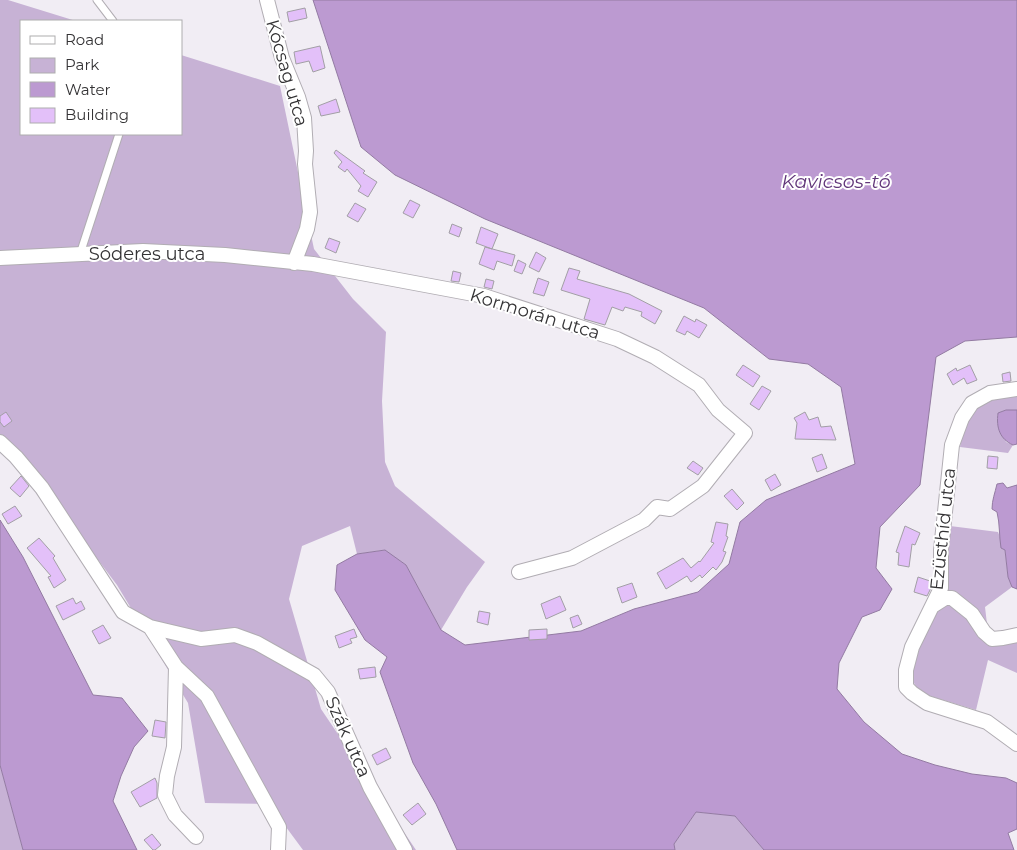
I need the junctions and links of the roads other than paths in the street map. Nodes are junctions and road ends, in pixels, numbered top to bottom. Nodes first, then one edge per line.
1 (98, 0) edge
2 (266, 0) edge
3 (112, 20) edge
4 (119, 135) edge
5 (80, 254) junction
6 (0, 258) edge
7 (294, 263) junction
8 (1017, 388) edge
9 (0, 442) edge
10 (519, 572) dead end
11 (934, 605) junction
12 (150, 627) junction
13 (1017, 635) edge
14 (176, 667) junction
15 (1017, 744) edge
16 (196, 837) dead end
17 (278, 850) edge
18 (405, 850) edge

1 - 3 lane
2 - 7 street, Kócsag utca
4 - 5 lane
5 - 6 street, Sóderes utca
5 - 7 street, Sóderes utca
7 - 10 street, Kormorán utca
8 - 11 street, Ezüsthíd utca
9 - 12 street, Szák utca
11 - 13 street, Ezüsthíd utca
11 - 15 street
12 - 14 street, Szák utca
12 - 18 street, Szák utca
14 - 16 street
14 - 17 street, Szák utca

